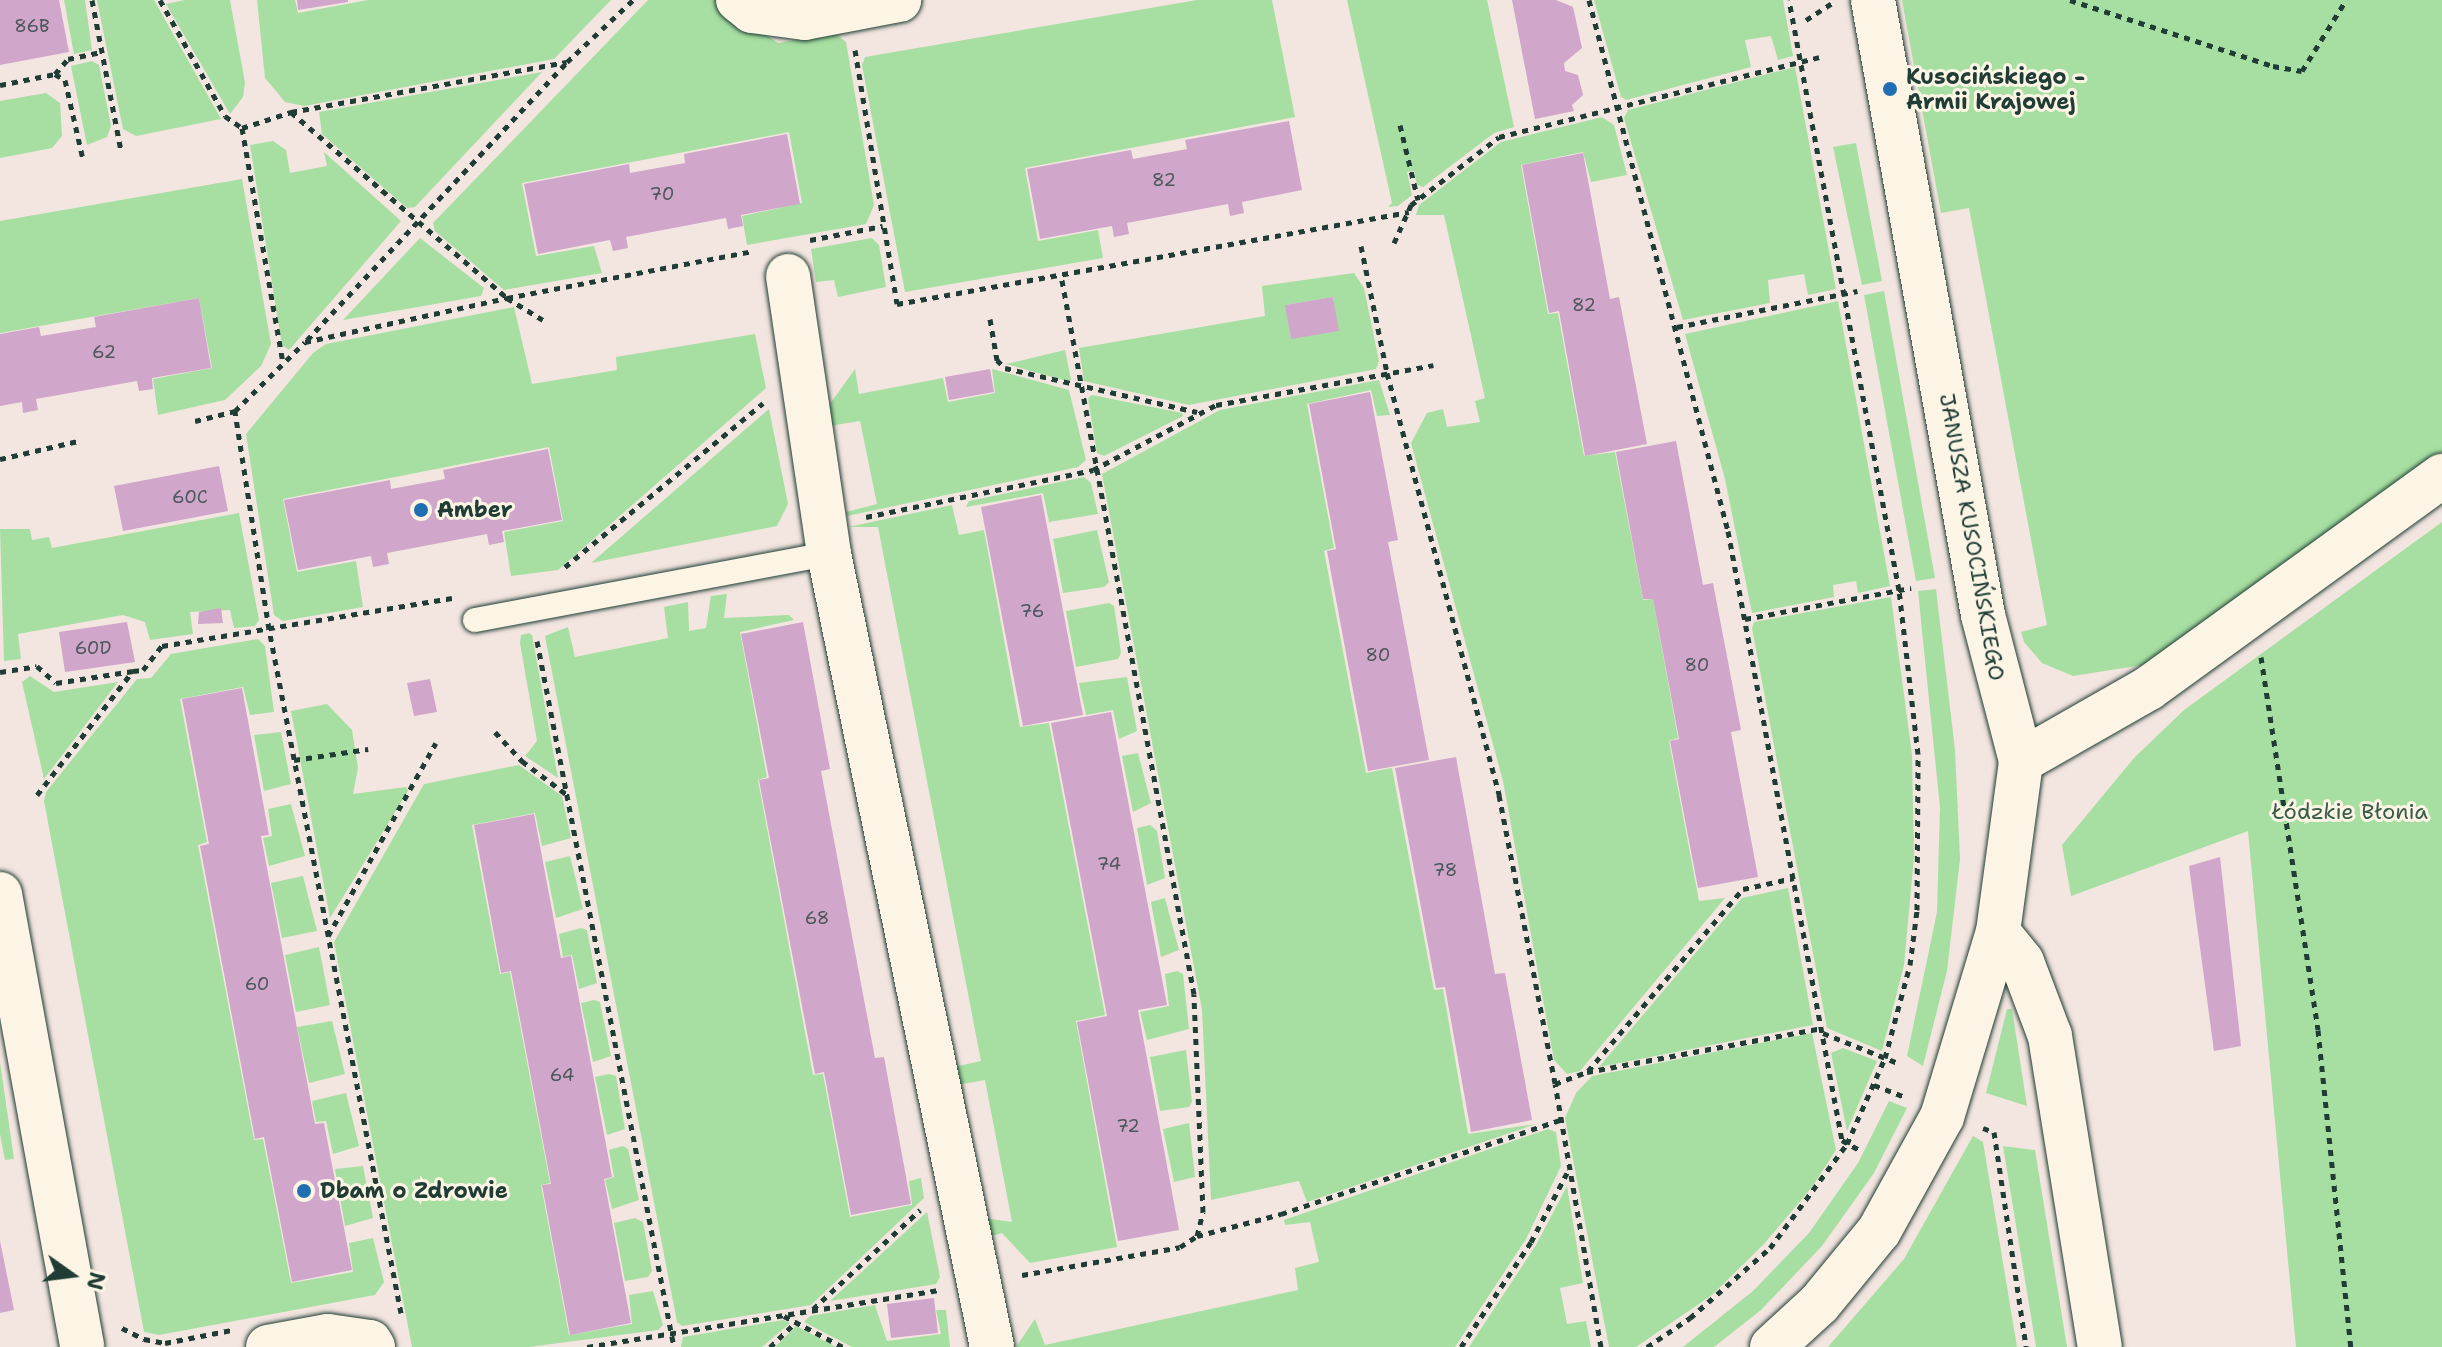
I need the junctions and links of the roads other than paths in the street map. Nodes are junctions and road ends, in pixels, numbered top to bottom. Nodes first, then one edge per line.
1 (738, 0) edge
2 (899, 0) edge
3 (1873, 0) edge
4 (783, 256) road end
5 (2442, 476) edge
6 (826, 540) junction
7 (475, 620) dead end
8 (2021, 761) junction
9 (0, 894) edge
10 (1998, 932) junction
11 (8, 978) edge
12 (388, 1335) edge
13 (82, 1347) edge
14 (268, 1347) edge
15 (992, 1347) edge
16 (1772, 1347) edge
17 (2100, 1347) edge

1 - 2 street
3 - 8 street, JANUSZA KUSOCIŃSKIEGO
4 - 6 street
5 - 8 street
6 - 7 lane
6 - 15 street
8 - 10 street, JANUSZA KUSOCIŃSKIEGO
9 - 11 street
10 - 16 street, JANUSZA KUSOCIŃSKIEGO
10 - 17 street
11 - 13 street
12 - 14 street

